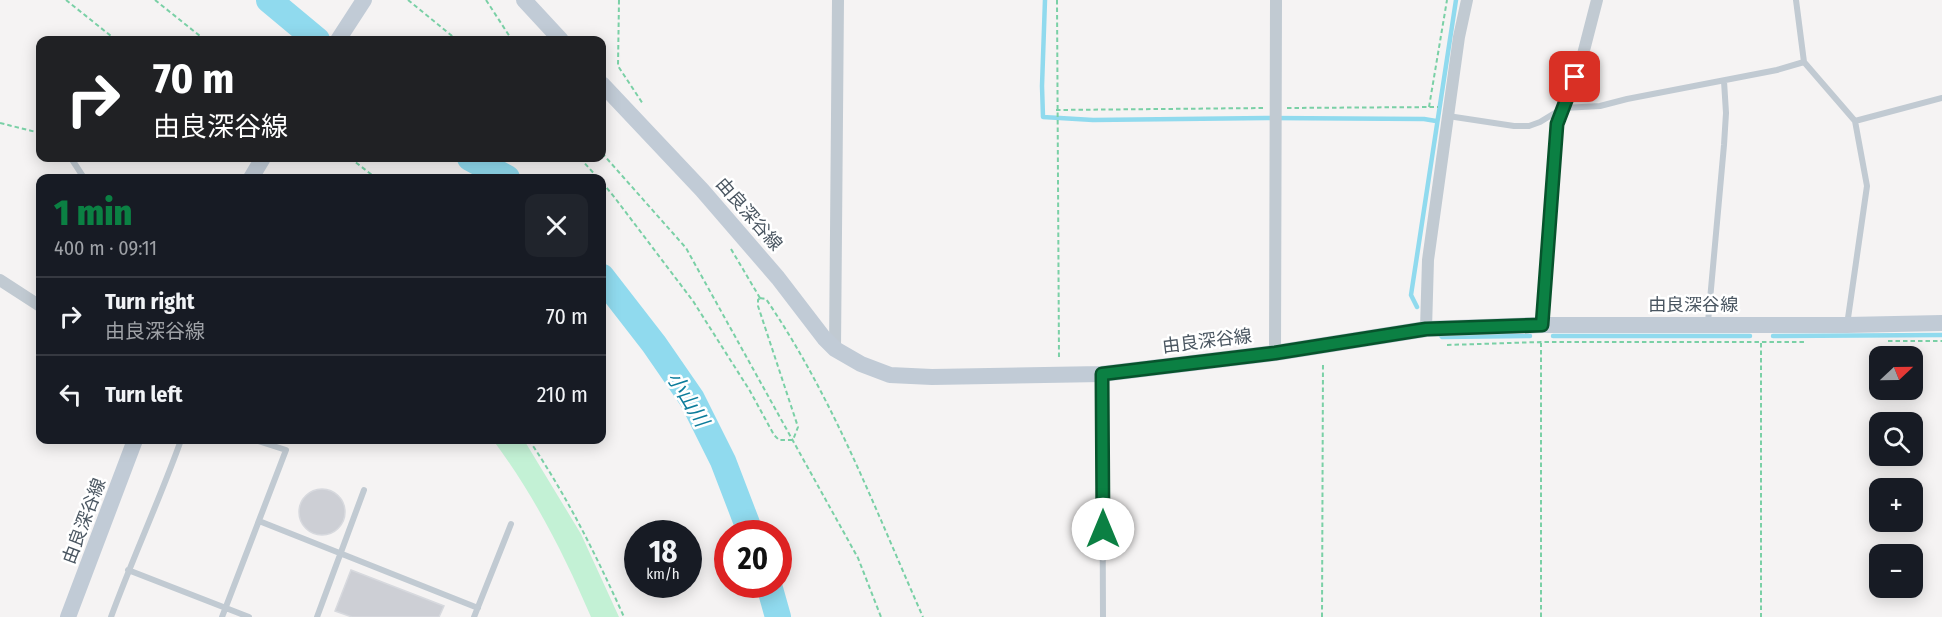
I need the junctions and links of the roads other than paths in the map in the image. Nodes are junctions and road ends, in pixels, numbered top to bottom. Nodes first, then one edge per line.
1 (364, 0) edge
2 (524, 0) edge
3 (838, 0) edge
4 (1276, 0) edge
5 (1467, 0) edge
6 (1597, 0) edge
7 (1796, 0) edge
8 (341, 36) edge
9 (557, 36) edge
10 (1804, 62) junction
11 (1724, 81) junction
12 (606, 88) edge
13 (1942, 98) edge
14 (1563, 108) junction
15 (1448, 112) junction
16 (1855, 121) junction
17 (0, 280) edge
18 (36, 303) edge
19 (1942, 323) edge
20 (1707, 324) junction
21 (1847, 325) junction
22 (1426, 329) junction
23 (1541, 334) junction
24 (835, 349) junction
25 (1275, 353) junction
26 (1102, 374) junction
27 (133, 444) edge
28 (180, 444) edge
29 (267, 444) edge
30 (364, 490) dead end
31 (259, 521) junction
32 (511, 524) dead end
33 (340, 553) junction
34 (128, 570) junction
35 (225, 608) junction
36 (478, 608) junction
37 (68, 617) edge
38 (111, 617) edge
39 (222, 617) edge
40 (249, 617) edge
41 (317, 617) edge
42 (474, 617) edge
43 (1103, 617) edge

1 - 8 main road
2 - 9 main road
3 - 24 street
4 - 25 street
5 - 15 street
6 - 14 street
7 - 10 lane
10 - 11 lane
10 - 16 lane
11 - 14 lane
11 - 20 lane
12 - 24 main road, 由良深谷線
13 - 16 lane
14 - 15 lane
14 - 23 street
15 - 22 street
16 - 21 lane
17 - 18 street
19 - 21 main road, 由良深谷線
20 - 21 main road, 由良深谷線
20 - 23 main road, 由良深谷線
22 - 23 main road, 由良深谷線
22 - 25 main road, 由良深谷線
24 - 26 main road, 由良深谷線
25 - 26 main road, 由良深谷線
26 - 43 lane
27 - 37 main road, 由良深谷線
28 - 34 lane
29 - 31 lane
30 - 33 lane
31 - 33 lane
31 - 35 lane
32 - 36 lane
33 - 36 lane
33 - 41 lane
34 - 35 lane
34 - 38 lane
35 - 39 lane
35 - 40 lane
36 - 42 lane

